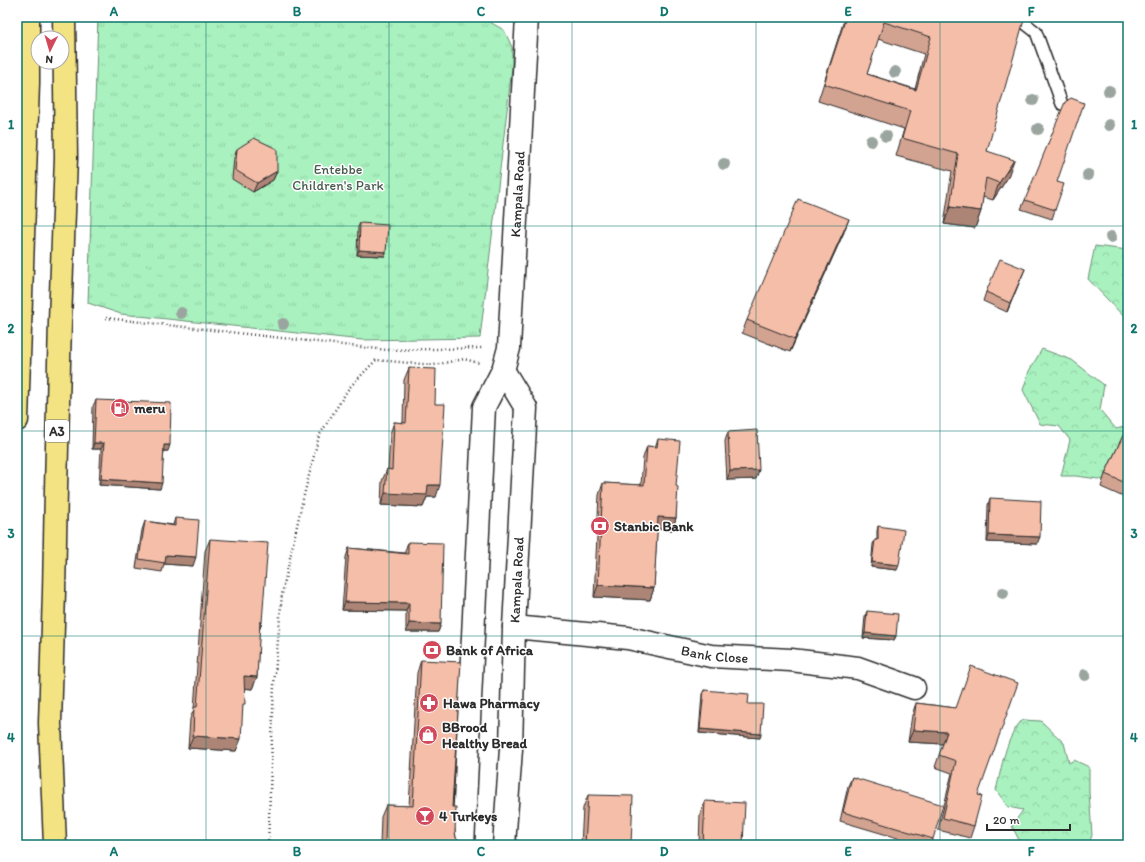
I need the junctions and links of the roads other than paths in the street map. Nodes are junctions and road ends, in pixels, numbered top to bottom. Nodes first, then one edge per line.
1 (28, 17) edge
2 (64, 17) edge
3 (527, 17) edge
4 (1017, 17) edge
5 (1062, 104) dead end
6 (19, 324) edge
7 (503, 370) junction
8 (17, 420) edge
9 (514, 627) junction
10 (914, 688) dead end
11 (56, 845) edge
12 (463, 845) edge
13 (504, 845) edge

1 - 6 highway
2 - 11 highway, A3
3 - 7 main road, Kampala Road
4 - 5 lane
6 - 8 highway
7 - 9 main road, Kampala Road
7 - 12 main road, Kampala Road
9 - 10 main road, Bank Close
9 - 13 main road, Kampala Road

